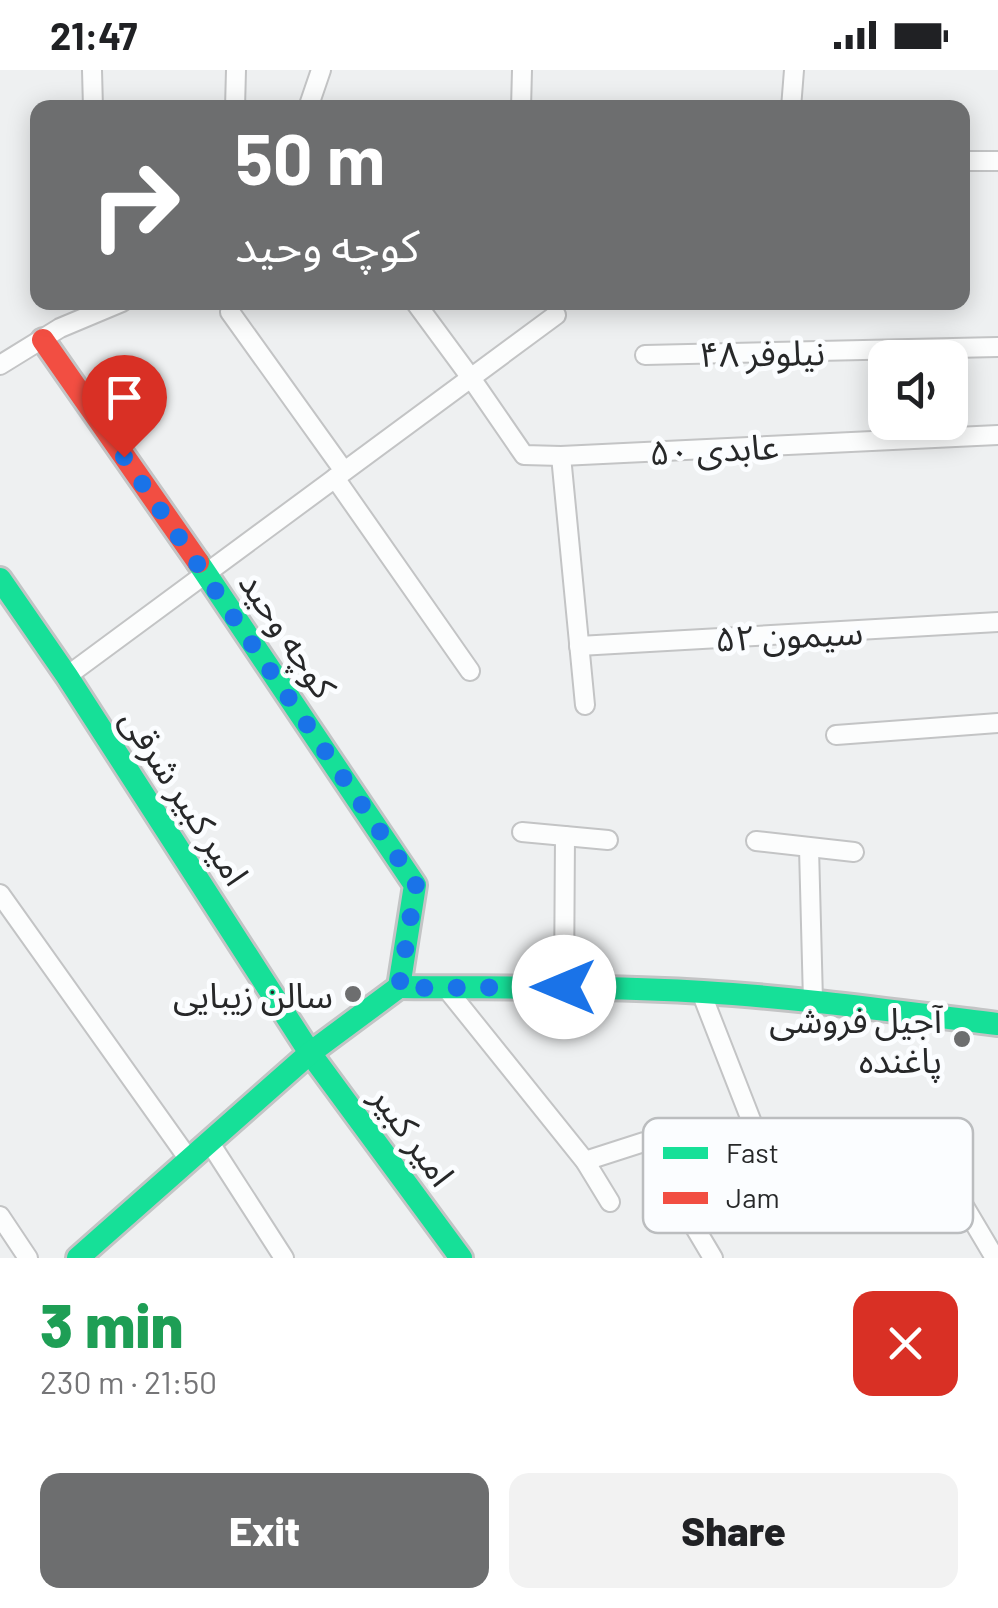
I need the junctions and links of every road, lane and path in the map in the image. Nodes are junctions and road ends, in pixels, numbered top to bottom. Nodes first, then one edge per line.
1 (92, 70) edge
2 (236, 70) edge
3 (321, 70) edge
4 (522, 70) edge
5 (794, 70) edge
6 (93, 100) edge
7 (235, 100) edge
8 (311, 100) edge
9 (521, 100) edge
10 (792, 100) edge
11 (998, 160) edge
12 (970, 161) edge
13 (103, 310) edge
14 (421, 310) edge
15 (230, 312) dead end
16 (556, 315) dead end
17 (42, 340) junction
18 (998, 347) edge
19 (645, 355) dead end
20 (0, 366) edge
21 (471, 378) junction
22 (998, 435) edge
23 (560, 456) junction
24 (340, 475) junction
25 (206, 574) junction
26 (0, 579) edge
27 (998, 622) edge
28 (579, 646) junction
29 (470, 671) dead end
30 (67, 676) junction
31 (585, 705) dead end
32 (998, 722) edge
33 (836, 735) dead end
34 (522, 832) dead end
35 (565, 836) junction
36 (608, 840) dead end
37 (756, 840) dead end
38 (809, 848) junction
39 (854, 852) dead end
40 (0, 894) edge
41 (564, 987) junction
42 (399, 988) junction
43 (446, 988) junction
44 (700, 992) junction
45 (813, 1000) junction
46 (998, 1024) edge
47 (310, 1053) junction
48 (750, 1118) edge
49 (210, 1142) junction
50 (643, 1142) edge
51 (190, 1161) junction
52 (586, 1162) junction
53 (610, 1202) dead end
54 (0, 1216) edge
55 (973, 1221) edge
56 (698, 1233) edge
57 (91, 1254) edge
58 (28, 1258) edge
59 (284, 1258) edge
60 (462, 1258) edge
61 (713, 1258) edge
62 (995, 1258) edge

1 - 6 street
2 - 7 street
3 - 8 street
4 - 9 street
5 - 10 street
11 - 12 street
13 - 17 street
14 - 21 street
15 - 24 street
16 - 21 street
17 - 20 street
17 - 25 street, کوچه وحید
18 - 19 street, نیلوفر ۴۸
21 - 23 street, عابدی ۵۰
21 - 24 street
22 - 23 street, عابدی ۵۰
23 - 28 street
24 - 25 street
24 - 29 street
25 - 30 street
25 - 42 street, کوچه وحید
26 - 30 street, امیر کبیر شرقی
27 - 28 street, سیمون ۵۲
28 - 31 street
30 - 47 street, امیر کبیر شرقی
32 - 33 street
34 - 35 street
35 - 36 street
35 - 41 street
37 - 38 street
38 - 39 street
38 - 45 street
40 - 51 street
41 - 43 street
41 - 44 street
42 - 43 street
42 - 47 street
43 - 52 street
44 - 45 street
44 - 48 street
45 - 46 street
47 - 49 street
47 - 60 street, امیر کبیر
49 - 51 street
49 - 59 street
50 - 52 street
51 - 57 street
52 - 53 street
54 - 58 street
55 - 62 street
56 - 61 street

